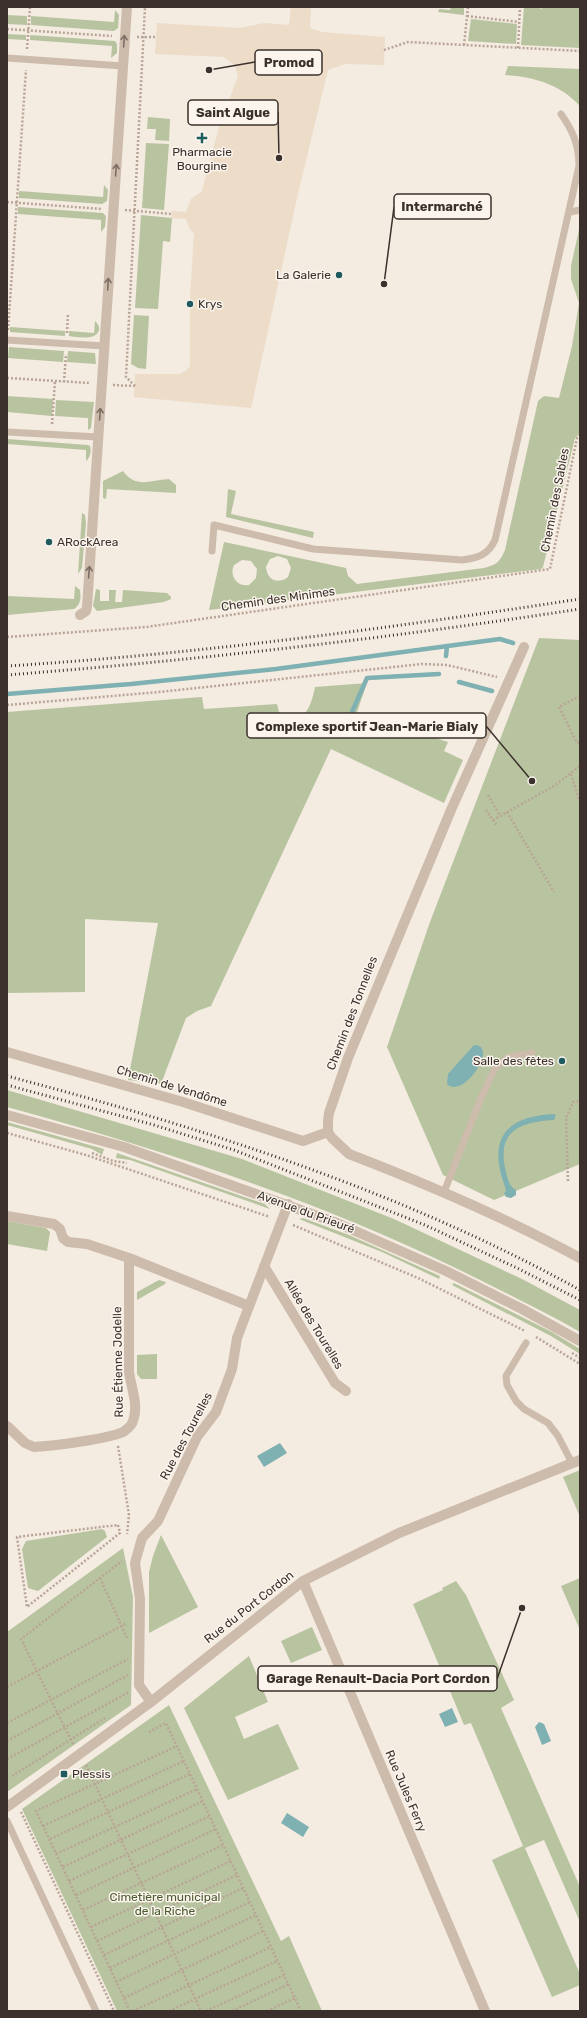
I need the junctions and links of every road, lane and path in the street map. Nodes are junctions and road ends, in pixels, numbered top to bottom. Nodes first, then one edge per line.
1 (30, 7) edge
2 (127, 7) edge
3 (145, 7) edge
4 (468, 7) edge
5 (520, 7) edge
6 (467, 16) junction
7 (519, 22) junction
8 (7, 29) edge
9 (28, 31) junction
10 (125, 37) junction
11 (143, 37) junction
12 (156, 37) dead end
13 (464, 45) junction
14 (518, 48) junction
15 (384, 50) dead end
16 (580, 51) edge
17 (7, 58) edge
18 (26, 59) junction
19 (123, 66) junction
20 (561, 114) dead end
21 (7, 202) edge
22 (17, 203) junction
23 (113, 209) junction
24 (580, 210) edge
25 (134, 211) junction
26 (570, 212) junction
27 (172, 214) dead end
28 (7, 340) edge
29 (104, 346) junction
30 (7, 378) edge
31 (55, 381) junction
32 (102, 384) junction
33 (7, 432) edge
34 (52, 435) junction
35 (580, 435) edge
36 (98, 437) junction
37 (212, 551) dead end
38 (550, 570) joint
39 (80, 615) dead end
40 (7, 637) edge
41 (524, 647) dead end
42 (509, 681) junction
43 (580, 696) edge
44 (7, 705) edge
45 (580, 741) edge
46 (580, 766) edge
47 (571, 774) junction
48 (488, 795) dead end
49 (580, 803) edge
50 (486, 810) dead end
51 (507, 812) junction
52 (500, 816) junction
53 (493, 820) junction
54 (497, 826) dead end
55 (554, 892) dead end
56 (7, 1052) edge
57 (532, 1053) dead end
58 (580, 1101) edge
59 (7, 1115) edge
60 (328, 1132) junction
61 (7, 1133) edge
62 (89, 1151) dead end
63 (128, 1163) dead end
64 (568, 1181) dead end
65 (444, 1192) junction
66 (288, 1204) junction
67 (7, 1216) edge
68 (281, 1222) junction
69 (129, 1258) junction
70 (580, 1258) edge
71 (264, 1266) junction
72 (249, 1306) junction
73 (528, 1333) dead end
74 (535, 1337) dead end
75 (580, 1341) edge
76 (526, 1342) dead end
77 (568, 1350) dead end
78 (580, 1358) edge
79 (580, 1364) edge
80 (346, 1391) dead end
81 (7, 1426) edge
82 (116, 1434) junction
83 (576, 1461) edge
84 (120, 1533) joint
85 (127, 1534) dead end
86 (125, 1559) dead end
87 (100, 1578) junction
88 (303, 1581) junction
89 (140, 1617) junction
90 (121, 1626) junction
91 (129, 1644) dead end
92 (132, 1657) dead end
93 (37, 1671) junction
94 (132, 1673) dead end
95 (7, 1687) edge
96 (131, 1691) dead end
97 (51, 1700) junction
98 (151, 1702) junction
99 (58, 1713) junction
100 (111, 1714) dead end
101 (7, 1723) edge
102 (65, 1727) junction
103 (149, 1732) dead end
104 (71, 1739) junction
105 (7, 1741) edge
106 (176, 1746) junction
107 (80, 1754) junction
108 (7, 1759) edge
109 (184, 1761) junction
110 (190, 1774) junction
111 (12, 1776) dead end
112 (95, 1785) junction
113 (197, 1789) junction
114 (102, 1799) junction
115 (203, 1801) junction
116 (11, 1804) edge
117 (108, 1812) junction
118 (210, 1816) junction
119 (7, 1821) edge
120 (43, 1826) junction
121 (114, 1826) junction
122 (216, 1829) junction
123 (50, 1840) junction
124 (121, 1840) junction
125 (223, 1845) junction
126 (56, 1854) junction
127 (127, 1854) junction
128 (231, 1861) junction
129 (63, 1867) junction
130 (134, 1868) junction
131 (237, 1875) junction
132 (69, 1881) junction
133 (141, 1883) junction
134 (243, 1888) junction
135 (76, 1895) junction
136 (149, 1900) junction
137 (250, 1902) junction
138 (83, 1910) junction
139 (155, 1914) junction
140 (256, 1915) junction
141 (91, 1927) junction
142 (161, 1927) junction
143 (263, 1931) junction
144 (168, 1940) junction
145 (97, 1941) junction
146 (271, 1947) junction
147 (174, 1954) junction
148 (104, 1955) junction
149 (277, 1960) junction
150 (110, 1968) junction
151 (182, 1970) junction
152 (284, 1974) junction
153 (116, 1982) junction
154 (288, 1984) junction
155 (188, 1985) junction
156 (124, 1998) junction
157 (295, 1998) junction
158 (195, 1999) junction
159 (96, 2011) edge
160 (114, 2011) edge
161 (130, 2011) edge
162 (133, 2011) edge
163 (169, 2011) edge
164 (201, 2011) edge
165 (206, 2011) edge
166 (232, 2011) edge
167 (267, 2011) edge
168 (301, 2011) edge
169 (485, 2011) edge

1 - 9 path
2 - 10 street
3 - 11 path
4 - 6 path
5 - 7 path
6 - 7 path
6 - 13 path
7 - 14 path
8 - 9 path
9 - 10 path
9 - 18 path
10 - 11 path
19 -> 10 street
11 - 12 path
11 - 25 path
13 - 14 path
13 - 15 path
14 - 16 path
17 - 18 lane
18 - 19 lane
18 - 22 path
23 -> 19 street
20 - 26 lane
21 - 22 path
22 - 23 path
22 - 28 path
23 - 25 path
29 -> 23 street
24 - 26 lane
25 - 27 path
25 - 32 path
26 - 37 lane
28 - 29 lane
29 - 32 street
30 - 31 path
31 - 32 path
31 - 34 path
36 -> 32 street
33 - 34 lane
34 - 36 lane
35 - 38 path, Chemin des Sables
39 -> 36 street
38 - 40 path, Chemin des Minimes
41 - 42 street, Chemin des Tonnelles
42 - 44 path
42 - 60 street, Chemin des Tonnelles
43 - 45 path
46 - 47 path
47 - 49 path
47 - 51 path
48 - 52 path
50 - 53 path
51 - 52 path
51 - 55 path
52 - 53 path
53 - 54 path
56 - 60 street, Chemin de Vendôme
57 - 65 lane
58 - 64 path
59 - 66 street, Avenue du Prieuré
60 - 65 street
61 - 68 path
62 - 63 path
65 - 70 street
66 - 68 street, Rue des Tourelles
66 - 75 street, Avenue du Prieuré
67 - 69 street
68 - 71 street, Rue des Tourelles
68 - 73 path
69 - 72 street
69 - 82 street, Rue Étienne Jodelle
71 - 72 street, Rue des Tourelles
71 - 80 street, Allée des Tourelles
72 - 89 street, Rue des Tourelles
74 - 79 path
76 - 83 lane
77 - 78 path
81 - 82 street, Rue Étienne Jodelle
82 - 85 path
83 - 88 street, Rue du Port Cordon
84 - 84 path
86 - 87 path
87 - 90 path
87 - 93 path
88 - 98 street, Rue du Port Cordon
88 - 169 street, Rue Jules Ferry
89 - 90 path
89 - 98 street, Rue des Tourelles
90 - 91 path
90 - 93 path
92 - 97 path
93 - 95 path
93 - 97 path
94 - 99 path
96 - 102 path
97 - 99 path
97 - 101 path
98 - 107 street, Rue du Port Cordon
99 - 102 path
99 - 105 path
100 - 104 path
102 - 104 path
102 - 108 path
103 - 106 path
104 - 107 path
104 - 111 path
106 - 109 path
106 - 112 path
107 - 112 path
107 - 116 street, Rue du Port Cordon
109 - 110 path
109 - 114 path
110 - 113 path
110 - 117 path
112 - 114 path
112 - 120 path
113 - 115 path
113 - 121 path
114 - 117 path
114 - 120 path
115 - 118 path
115 - 124 path
116 - 160 path
117 - 121 path
117 - 123 path
118 - 122 path
118 - 127 path
119 - 159 lane
120 - 123 path
121 - 124 path
121 - 126 path
122 - 125 path
122 - 130 path
123 - 126 path
124 - 127 path
124 - 129 path
125 - 128 path
125 - 133 path
126 - 129 path
127 - 130 path
127 - 132 path
128 - 131 path
128 - 136 path
129 - 132 path
130 - 133 path
130 - 135 path
131 - 134 path
131 - 139 path
132 - 135 path
133 - 136 path
133 - 138 path
134 - 137 path
134 - 142 path
135 - 138 path
136 - 139 path
136 - 141 path
137 - 140 path
137 - 144 path
138 - 141 path
139 - 142 path
139 - 145 path
140 - 143 path
140 - 147 path
141 - 145 path
142 - 144 path
142 - 148 path
143 - 146 path
143 - 151 path
144 - 147 path
144 - 150 path
145 - 148 path
146 - 149 path
146 - 155 path
147 - 151 path
147 - 153 path
148 - 150 path
149 - 152 path
149 - 158 path
150 - 153 path
151 - 155 path
151 - 156 path
152 - 154 path
152 - 165 path
153 - 156 path
154 - 157 path
154 - 166 path
155 - 158 path
155 - 162 path
156 - 161 path
157 - 167 path
157 - 168 path
158 - 163 path
158 - 164 path

